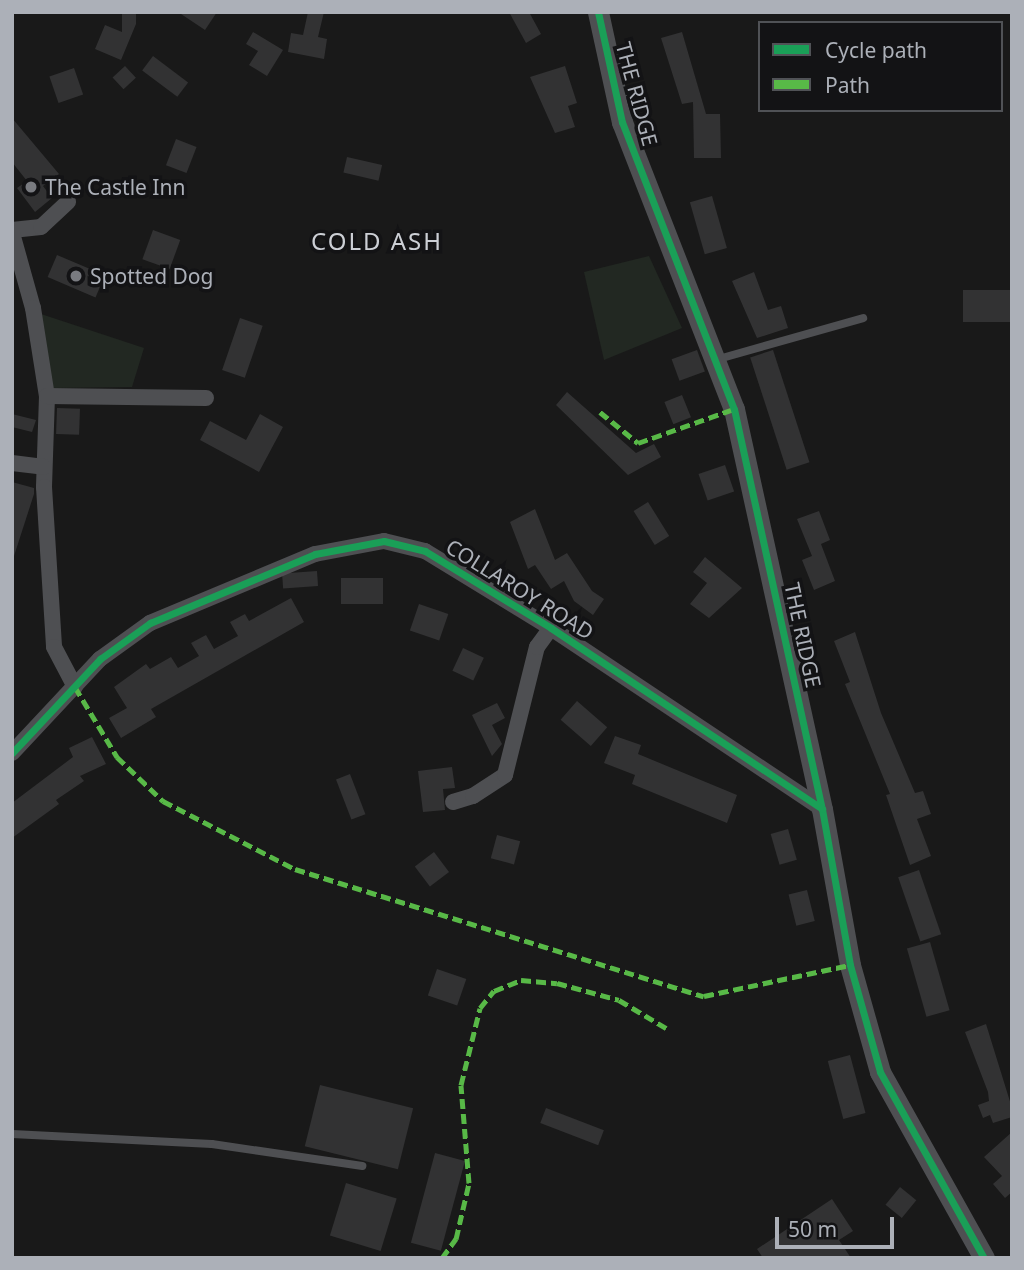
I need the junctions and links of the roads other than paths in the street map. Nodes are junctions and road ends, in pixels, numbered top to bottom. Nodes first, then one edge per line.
1 (598, 12) edge
2 (68, 202) dead end
3 (12, 232) edge
4 (863, 318) dead end
5 (715, 360) junction
6 (47, 396) junction
7 (206, 398) dead end
8 (12, 463) edge
9 (44, 467) junction
10 (551, 628) junction
11 (75, 687) junction
12 (12, 753) edge
13 (453, 802) dead end
14 (822, 809) junction
15 (12, 1134) edge
16 (362, 1166) dead end
17 (984, 1258) edge

1 - 5 street, THE RIDGE
2 - 3 street
3 - 6 street
4 - 5 lane
5 - 14 street, THE RIDGE
6 - 7 street
6 - 9 street
8 - 9 street
9 - 11 street
10 - 11 street, COLLAROY ROAD
10 - 13 street
10 - 14 street, COLLAROY ROAD
11 - 12 street, COLLAROY ROAD
14 - 17 street, THE RIDGE
15 - 16 lane

